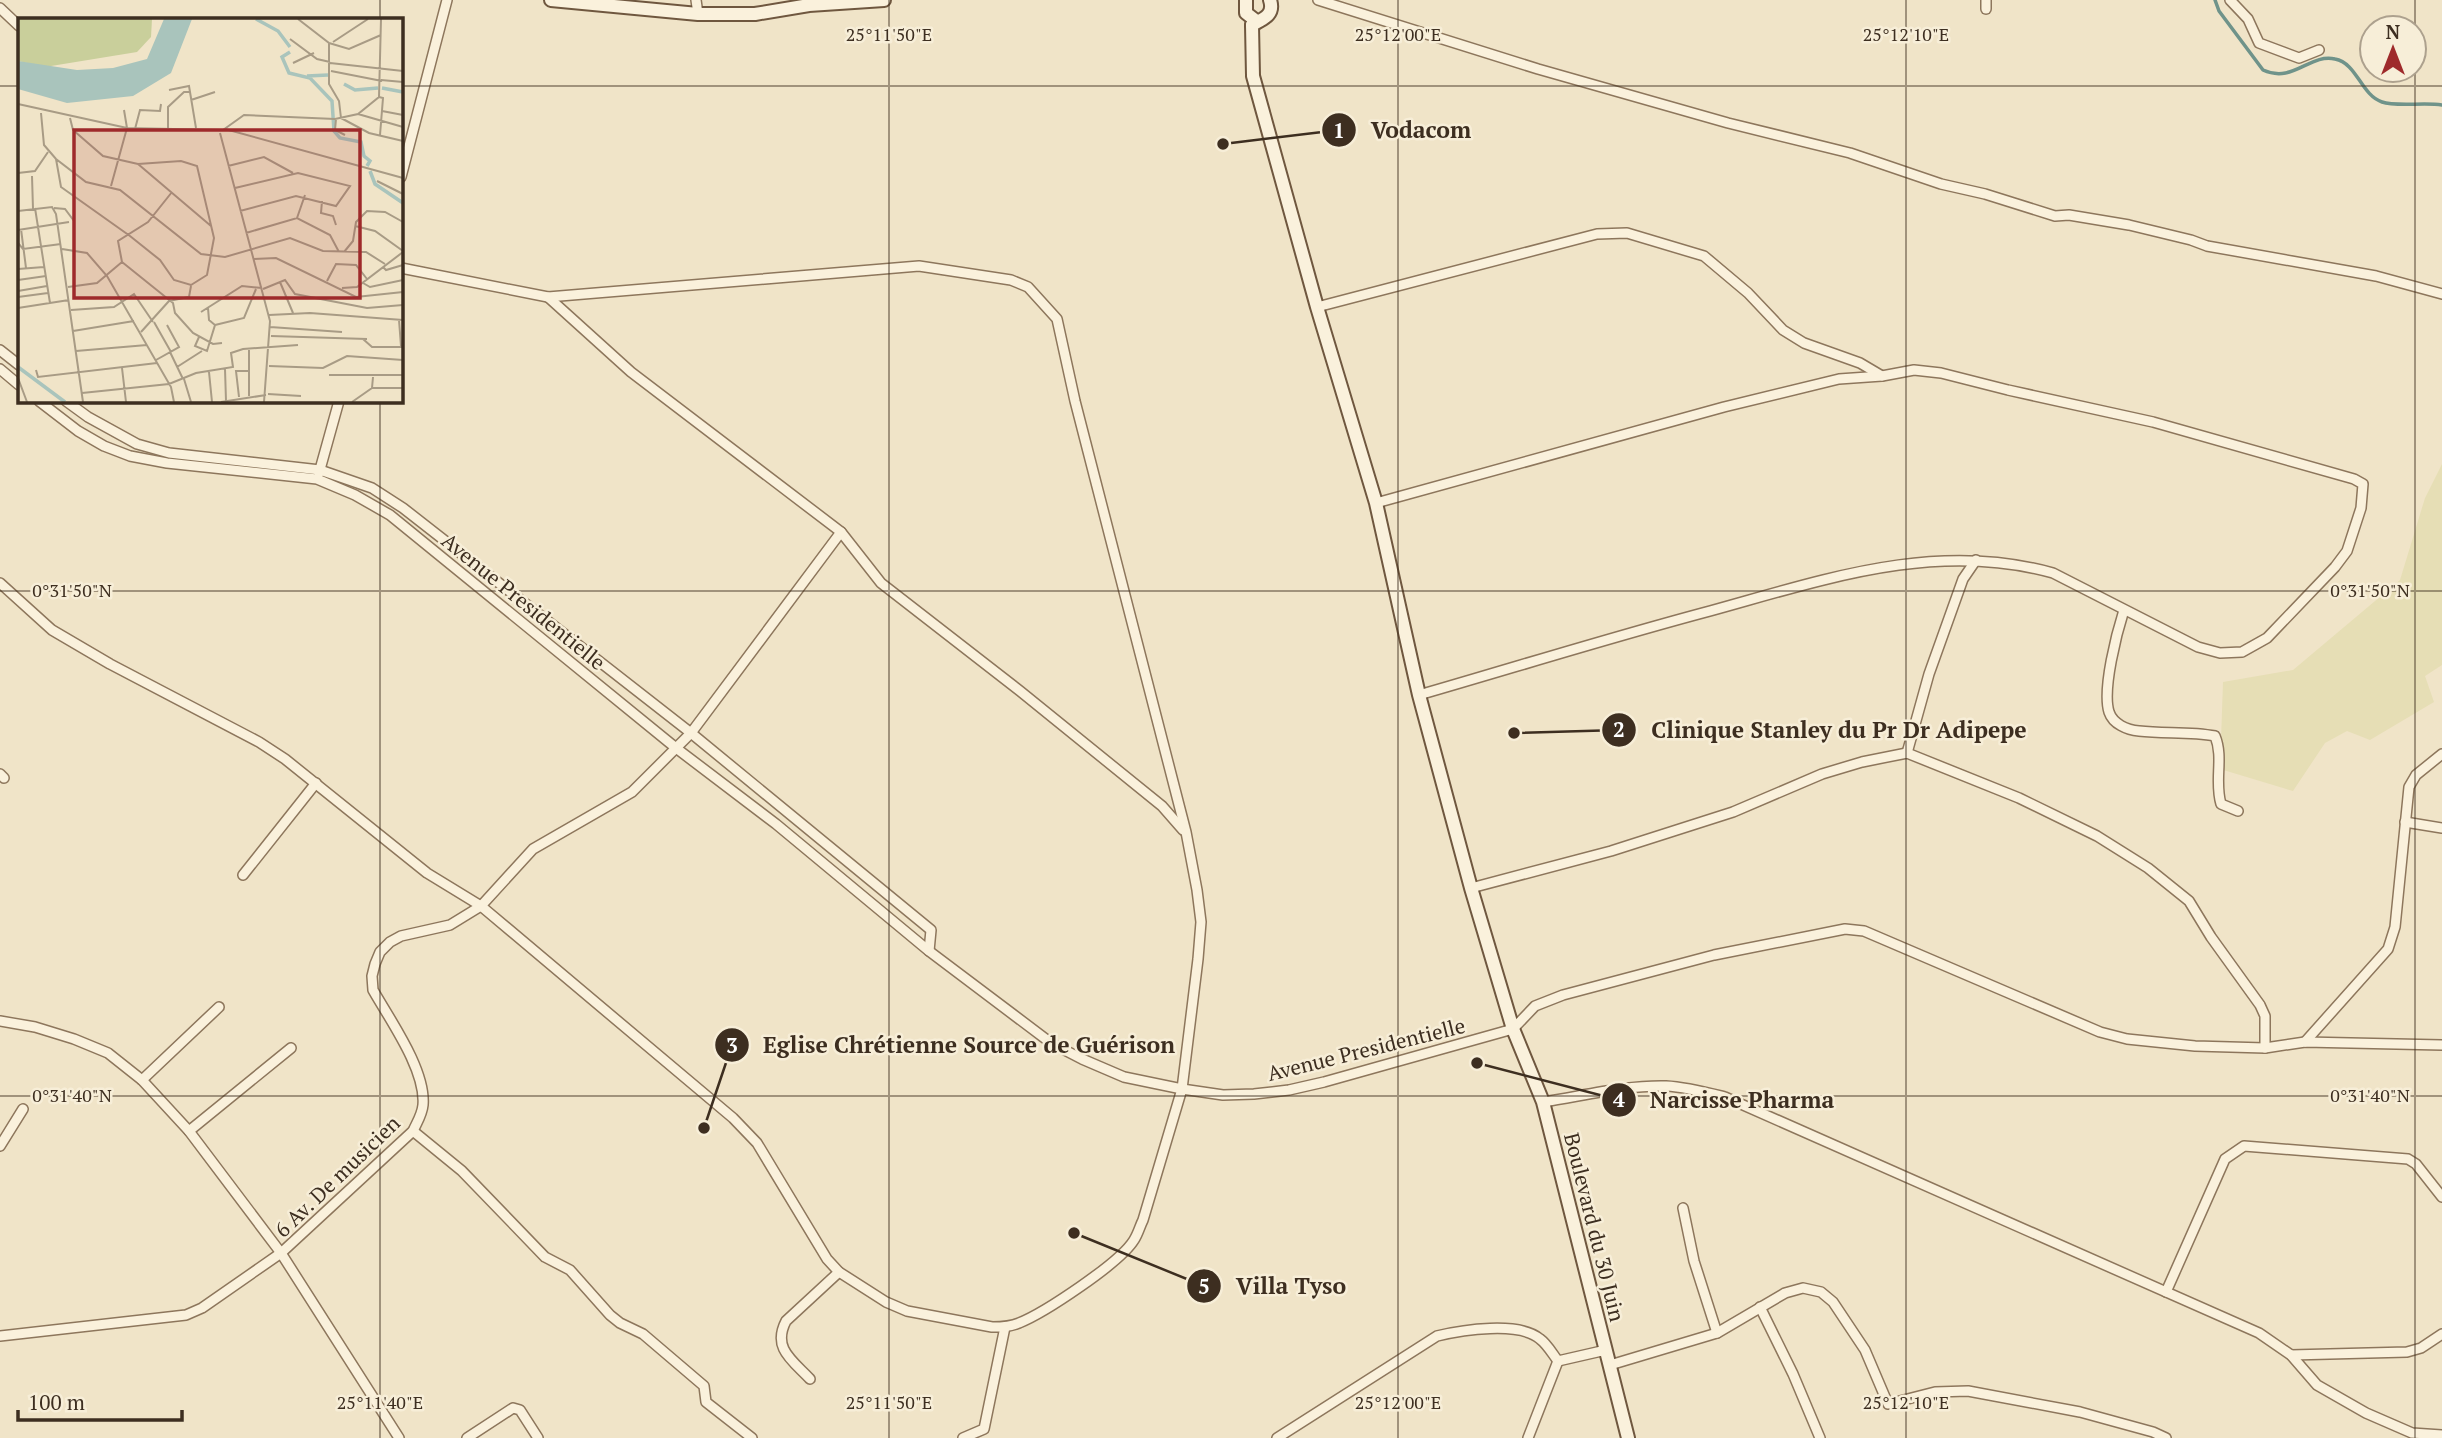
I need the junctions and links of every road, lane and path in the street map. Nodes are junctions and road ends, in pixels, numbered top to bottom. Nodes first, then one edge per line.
1 (447, 0) edge
2 (551, 0) edge
3 (696, 0) edge
4 (884, 0) edge
5 (1245, 0) edge
6 (1318, 0) edge
7 (2230, 0) edge
8 (1273, 1) edge
9 (808, 3) edge
10 (0, 8) edge
11 (698, 14) junction
12 (18, 25) edge
13 (1252, 25) junction
14 (2319, 50) dead end
15 (402, 173) edge
16 (402, 268) edge
17 (2442, 294) edge
18 (548, 296) junction
19 (1317, 307) junction
20 (0, 350) edge
21 (18, 364) edge
22 (0, 369) edge
23 (1882, 376) junction
24 (18, 383) edge
25 (40, 402) edge
26 (67, 402) edge
27 (340, 402) edge
28 (78, 410) junction
29 (67, 424) junction
30 (168, 458) junction
31 (318, 475) junction
32 (1376, 503) junction
33 (841, 532) junction
34 (1976, 560) junction
35 (0, 583) edge
36 (2124, 610) junction
37 (1419, 695) junction
38 (691, 733) junction
39 (676, 748) junction
40 (1907, 753) junction
41 (2442, 754) edge
42 (316, 783) junction
43 (2238, 811) dead end
44 (789, 812) junction
45 (2405, 822) junction
46 (776, 824) junction
47 (2442, 828) edge
48 (1186, 832) junction
49 (243, 875) dead end
50 (1471, 888) junction
51 (481, 906) junction
52 (929, 951) junction
53 (219, 1007) dead end
54 (0, 1021) edge
55 (1513, 1029) junction
56 (2305, 1042) junction
57 (2442, 1045) edge
58 (291, 1048) dead end
59 (2264, 1048) junction
60 (142, 1080) junction
61 (1182, 1089) junction
62 (1543, 1102) junction
63 (23, 1109) dead end
64 (412, 1130) junction
65 (188, 1131) junction
66 (0, 1146) edge
67 (2442, 1197) edge
68 (1683, 1208) dead end
69 (281, 1253) junction
70 (839, 1272) junction
71 (2166, 1292) junction
72 (1760, 1307) junction
73 (1005, 1327) junction
74 (1717, 1333) junction
75 (2442, 1334) edge
76 (0, 1336) edge
77 (1606, 1350) junction
78 (2291, 1355) junction
79 (1558, 1361) junction
80 (1610, 1365) junction
81 (810, 1379) dead end
82 (2442, 1435) edge
83 (399, 1438) edge
84 (467, 1438) edge
85 (538, 1438) edge
86 (752, 1438) edge
87 (963, 1438) edge
88 (1277, 1438) edge
89 (1528, 1438) edge
90 (1628, 1438) edge
91 (1820, 1438) edge
92 (2166, 1438) edge

1 - 15 street
2 - 11 street
3 - 11 street
4 - 9 street
5 - 13 street, Boulevard du 30 Juin
6 - 17 street
7 - 14 street
8 - 13 street
9 - 11 street
10 - 12 street
13 - 19 street, Boulevard du 30 Juin
16 - 18 street
18 - 33 street
18 - 48 street
19 - 23 street
19 - 32 street, Boulevard du 30 Juin
20 - 21 street
22 - 24 street
23 - 32 street
23 - 36 street
25 - 29 street, Avenue Presidentielle
26 - 28 street, Avenue Presidentielle
27 - 31 street
28 - 29 street
28 - 30 street, Avenue Presidentielle
29 - 30 street, Avenue Presidentielle
30 - 31 street, Avenue Presidentielle
31 - 38 street, Avenue Presidentielle
31 - 39 street, Avenue Presidentielle
32 - 37 street, Boulevard du 30 Juin
33 - 38 street, 6 Av. De musicien
33 - 48 street
34 - 36 street
34 - 37 street
34 - 40 street
35 - 42 street
36 - 43 street
37 - 50 street, Boulevard du 30 Juin
38 - 39 street, 6 Av. De musicien
38 - 44 street, Avenue Presidentielle
39 - 46 street, Avenue Presidentielle
39 - 51 street, 6 Av. De musicien
40 - 50 street
40 - 59 street
41 - 45 street
42 - 49 street
42 - 51 street
44 - 46 street
44 - 52 street, Avenue Presidentielle
45 - 47 street
45 - 56 street
46 - 52 street, Avenue Presidentielle
48 - 61 street
50 - 55 street, Boulevard du 30 Juin
51 - 64 street, 6 Av. De musicien
51 - 70 street
52 - 61 street, Avenue Presidentielle
53 - 60 street
54 - 60 street
55 - 59 street
55 - 61 street, Avenue Presidentielle
55 - 62 street, Boulevard du 30 Juin
56 - 57 street
56 - 59 street
58 - 65 street
60 - 65 street
61 - 73 street
62 - 71 street
62 - 77 street, Boulevard du 30 Juin
63 - 66 street
64 - 69 street, 6 Av. De musicien
64 - 86 street
65 - 69 street
67 - 71 street
68 - 74 street
69 - 76 street, 6 Av. De musicien
69 - 83 street
70 - 73 street
70 - 81 street
71 - 78 street
72 - 74 street
72 - 91 street
72 - 92 street
73 - 87 street
74 - 80 street
75 - 78 street
77 - 79 street
77 - 80 street, Boulevard du 30 Juin
78 - 82 street
79 - 88 street
79 - 89 street
80 - 90 street, Boulevard du 30 Juin
84 - 85 street

